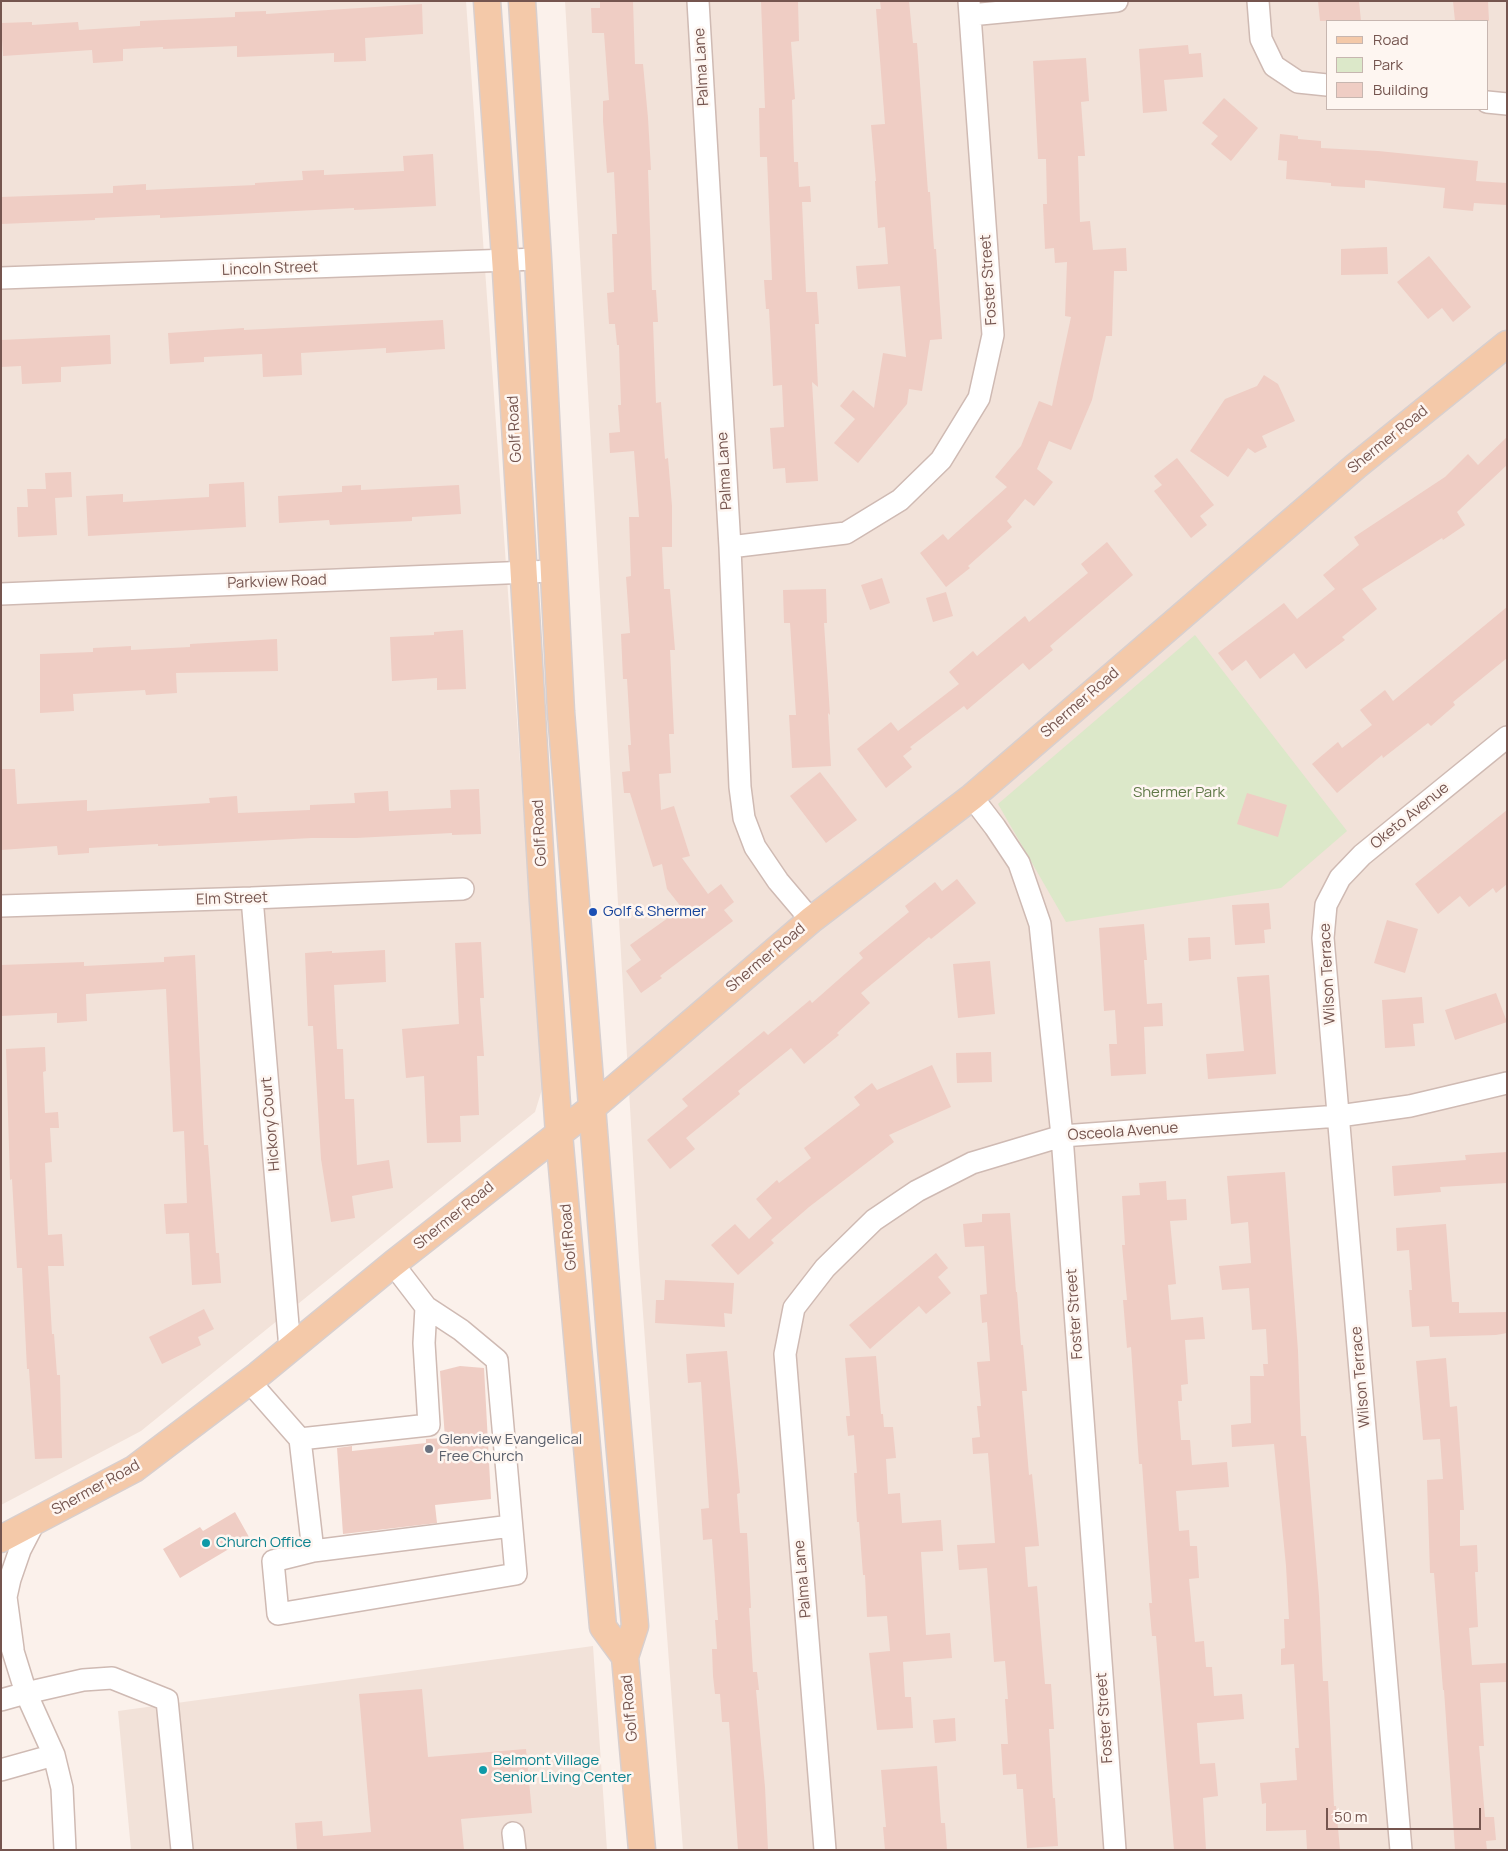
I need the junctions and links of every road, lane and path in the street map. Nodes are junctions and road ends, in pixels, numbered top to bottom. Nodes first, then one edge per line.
1 (487, 1) edge
2 (522, 1) edge
3 (698, 1) edge
4 (1117, 1) edge
5 (1258, 1) edge
6 (969, 8) edge
7 (1326, 85) edge
8 (1488, 102) edge
9 (1507, 104) edge
10 (538, 259) junction
11 (505, 260) junction
12 (1, 278) edge
13 (1507, 344) edge
14 (730, 547) junction
15 (553, 570) junction
16 (523, 572) junction
17 (1, 594) edge
18 (1507, 737) edge
19 (972, 797) junction
20 (463, 889) dead end
21 (252, 898) junction
22 (1326, 905) joint
23 (1, 906) edge
24 (811, 920) junction
25 (1507, 1083) edge
26 (593, 1107) junction
27 (1338, 1116) junction
28 (559, 1134) junction
29 (1062, 1136) junction
30 (393, 1264) junction
31 (426, 1308) junction
32 (794, 1308) joint
33 (290, 1349) junction
34 (249, 1382) junction
35 (300, 1439) junction
36 (35, 1521) junction
37 (511, 1526) junction
38 (1, 1539) edge
39 (313, 1551) junction
40 (4, 1594) edge
41 (1, 1622) edge
42 (13, 1649) junction
43 (625, 1656) junction
44 (26, 1693) junction
45 (1, 1700) edge
46 (54, 1755) junction
47 (1, 1770) edge
48 (65, 1850) edge
49 (182, 1850) edge
50 (642, 1850) edge
51 (825, 1850) edge
52 (1114, 1850) edge
53 (1401, 1850) edge

1 - 11 main road, Golf Road
2 - 10 main road, Golf Road
3 - 14 street, Palma Lane
4 - 6 street
5 - 7 street
6 - 14 street, Foster Street
8 - 9 street
10 - 11 street, Lincoln Street
10 - 15 main road, Golf Road
11 - 12 street, Lincoln Street
11 - 16 main road, Golf Road
13 - 19 main road, Shermer Road
14 - 24 street, Palma Lane
15 - 16 street, Parkview Road
15 - 26 main road, Golf Road
16 - 17 street, Parkview Road
16 - 28 main road, Golf Road
18 - 22 street, Oketo Avenue
19 - 24 main road, Shermer Road
19 - 29 street, Foster Street
20 - 21 street, Elm Street
21 - 23 street, Elm Street
21 - 33 street, Hickory Court
22 - 27 street, Wilson Terrace
24 - 26 main road, Shermer Road
25 - 27 street, Osceola Avenue
26 - 28 main road, Shermer Road
26 - 43 main road, Golf Road
27 - 29 street, Osceola Avenue
27 - 53 street, Wilson Terrace
28 - 30 main road, Shermer Road
28 - 43 main road, Golf Road
29 - 32 street, Osceola Avenue
29 - 52 street, Foster Street
30 - 31 street
30 - 33 main road, Shermer Road
31 - 35 street
31 - 37 street
32 - 51 street, Palma Lane
33 - 34 main road, Shermer Road
34 - 35 street
34 - 36 main road, Shermer Road
35 - 39 street
36 - 38 main road, Shermer Road
36 - 40 street
37 - 39 street
37 - 39 street
40 - 42 street
41 - 42 street
42 - 44 street
43 - 50 main road, Golf Road
44 - 45 street
44 - 46 street
44 - 49 street
46 - 47 street
46 - 48 street

